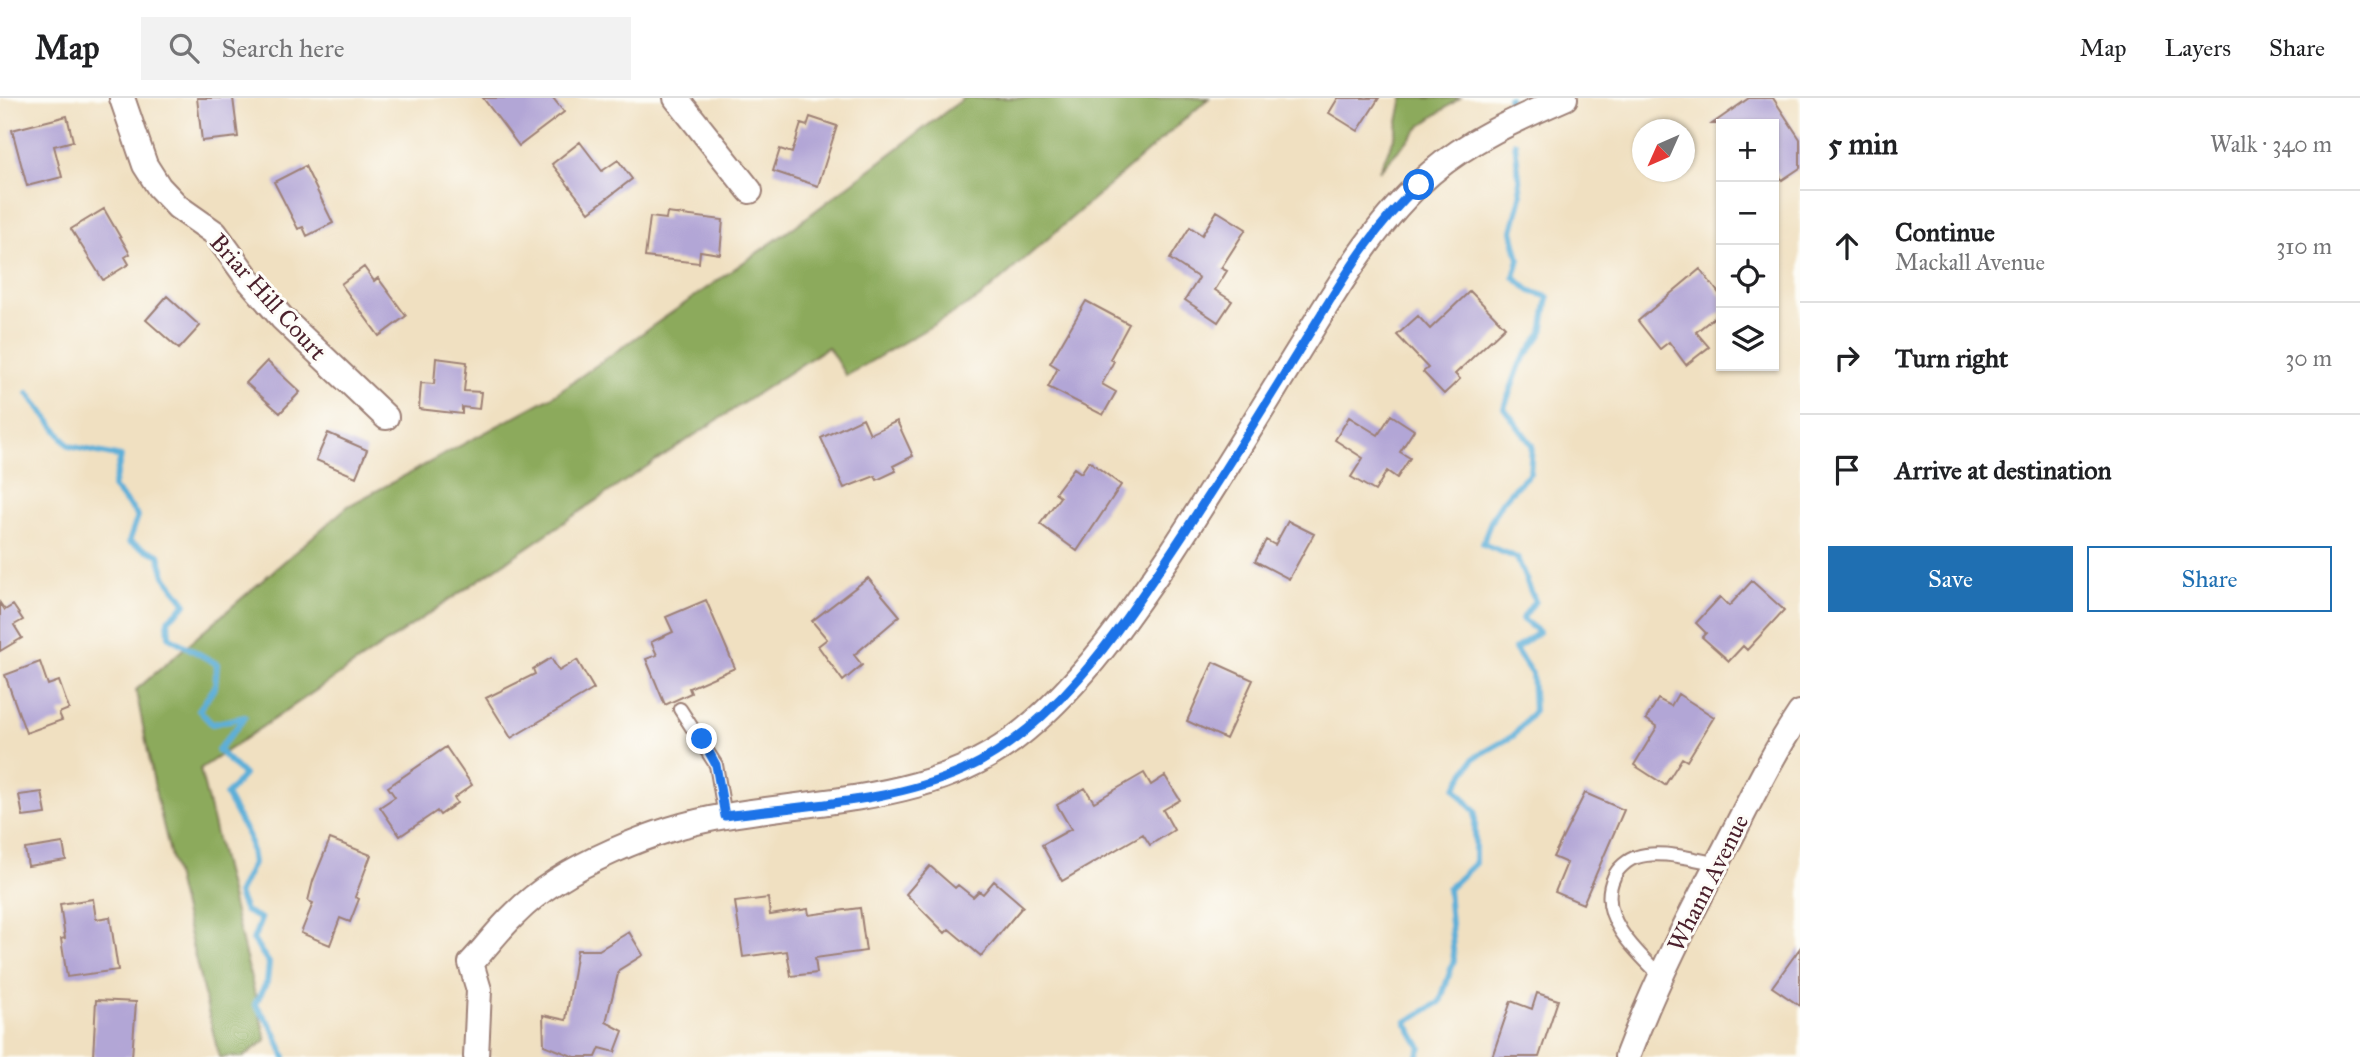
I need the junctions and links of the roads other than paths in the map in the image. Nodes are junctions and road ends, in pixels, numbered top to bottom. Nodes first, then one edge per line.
1 (122, 98) edge
2 (676, 98) edge
3 (1565, 98) edge
4 (750, 191) dead end
5 (386, 417) dead end
6 (680, 709) dead end
7 (1800, 713) edge
8 (725, 816) junction
9 (1717, 863) junction
10 (1661, 976) junction
11 (475, 1057) edge
12 (1627, 1057) edge

1 - 5 street, Briar Hill Court
2 - 4 street
3 - 8 street
6 - 8 lane
7 - 9 street, Whann Avenue
8 - 11 street
9 - 10 street, Whann Avenue
9 - 10 lane
10 - 12 street, Whann Avenue

